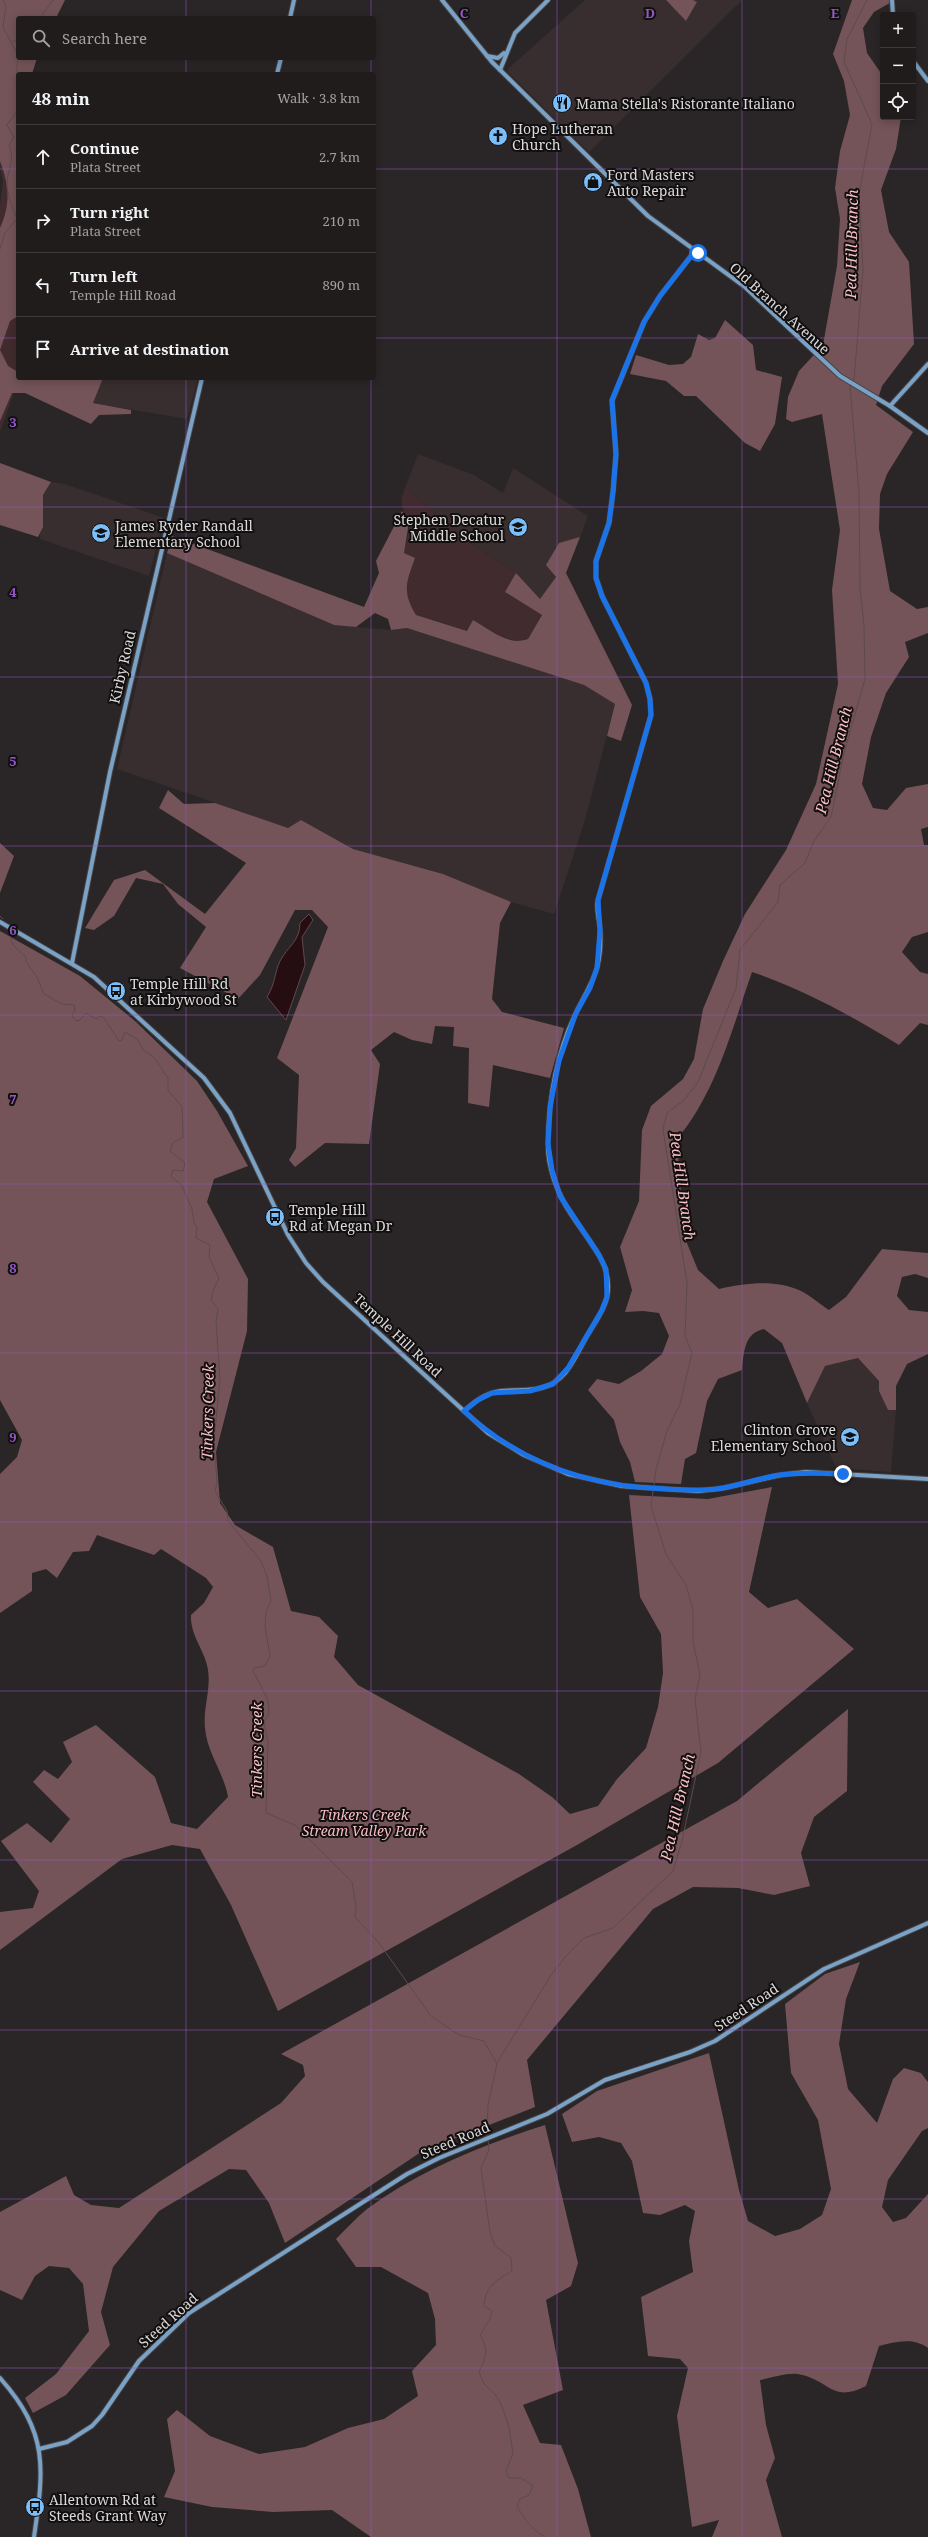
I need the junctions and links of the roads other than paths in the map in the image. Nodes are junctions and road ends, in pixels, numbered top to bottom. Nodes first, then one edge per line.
1 (294, 0) edge
2 (442, 0) edge
3 (548, 0) edge
4 (892, 0) edge
5 (893, 12) edge
6 (290, 16) edge
7 (506, 52) junction
8 (486, 55) junction
9 (280, 60) edge
10 (916, 65) edge
11 (500, 70) junction
12 (278, 72) edge
13 (928, 81) edge
14 (695, 251) junction
15 (928, 364) edge
16 (202, 380) edge
17 (890, 406) junction
18 (928, 433) edge
19 (0, 922) edge
20 (72, 963) junction
21 (464, 1411) junction
22 (928, 1479) edge
23 (928, 1923) edge
24 (0, 2378) edge
25 (39, 2450) junction
26 (34, 2537) edge

1 - 6 main road
2 - 8 main road, Old Branch Avenue
3 - 7 main road
4 - 5 main road
7 - 8 main road
7 - 11 main road
8 - 11 main road, Old Branch Avenue
9 - 12 main road
10 - 13 main road
11 - 14 main road, Old Branch Avenue
14 - 17 main road, Old Branch Avenue
14 - 21 main road
15 - 17 main road
16 - 20 main road, Kirby Road
17 - 18 main road, Old Branch Avenue
19 - 20 main road, Temple Hill Road
20 - 21 main road, Temple Hill Road
21 - 22 main road, Temple Hill Road
23 - 25 main road, Steed Road
24 - 25 main road
25 - 26 main road

